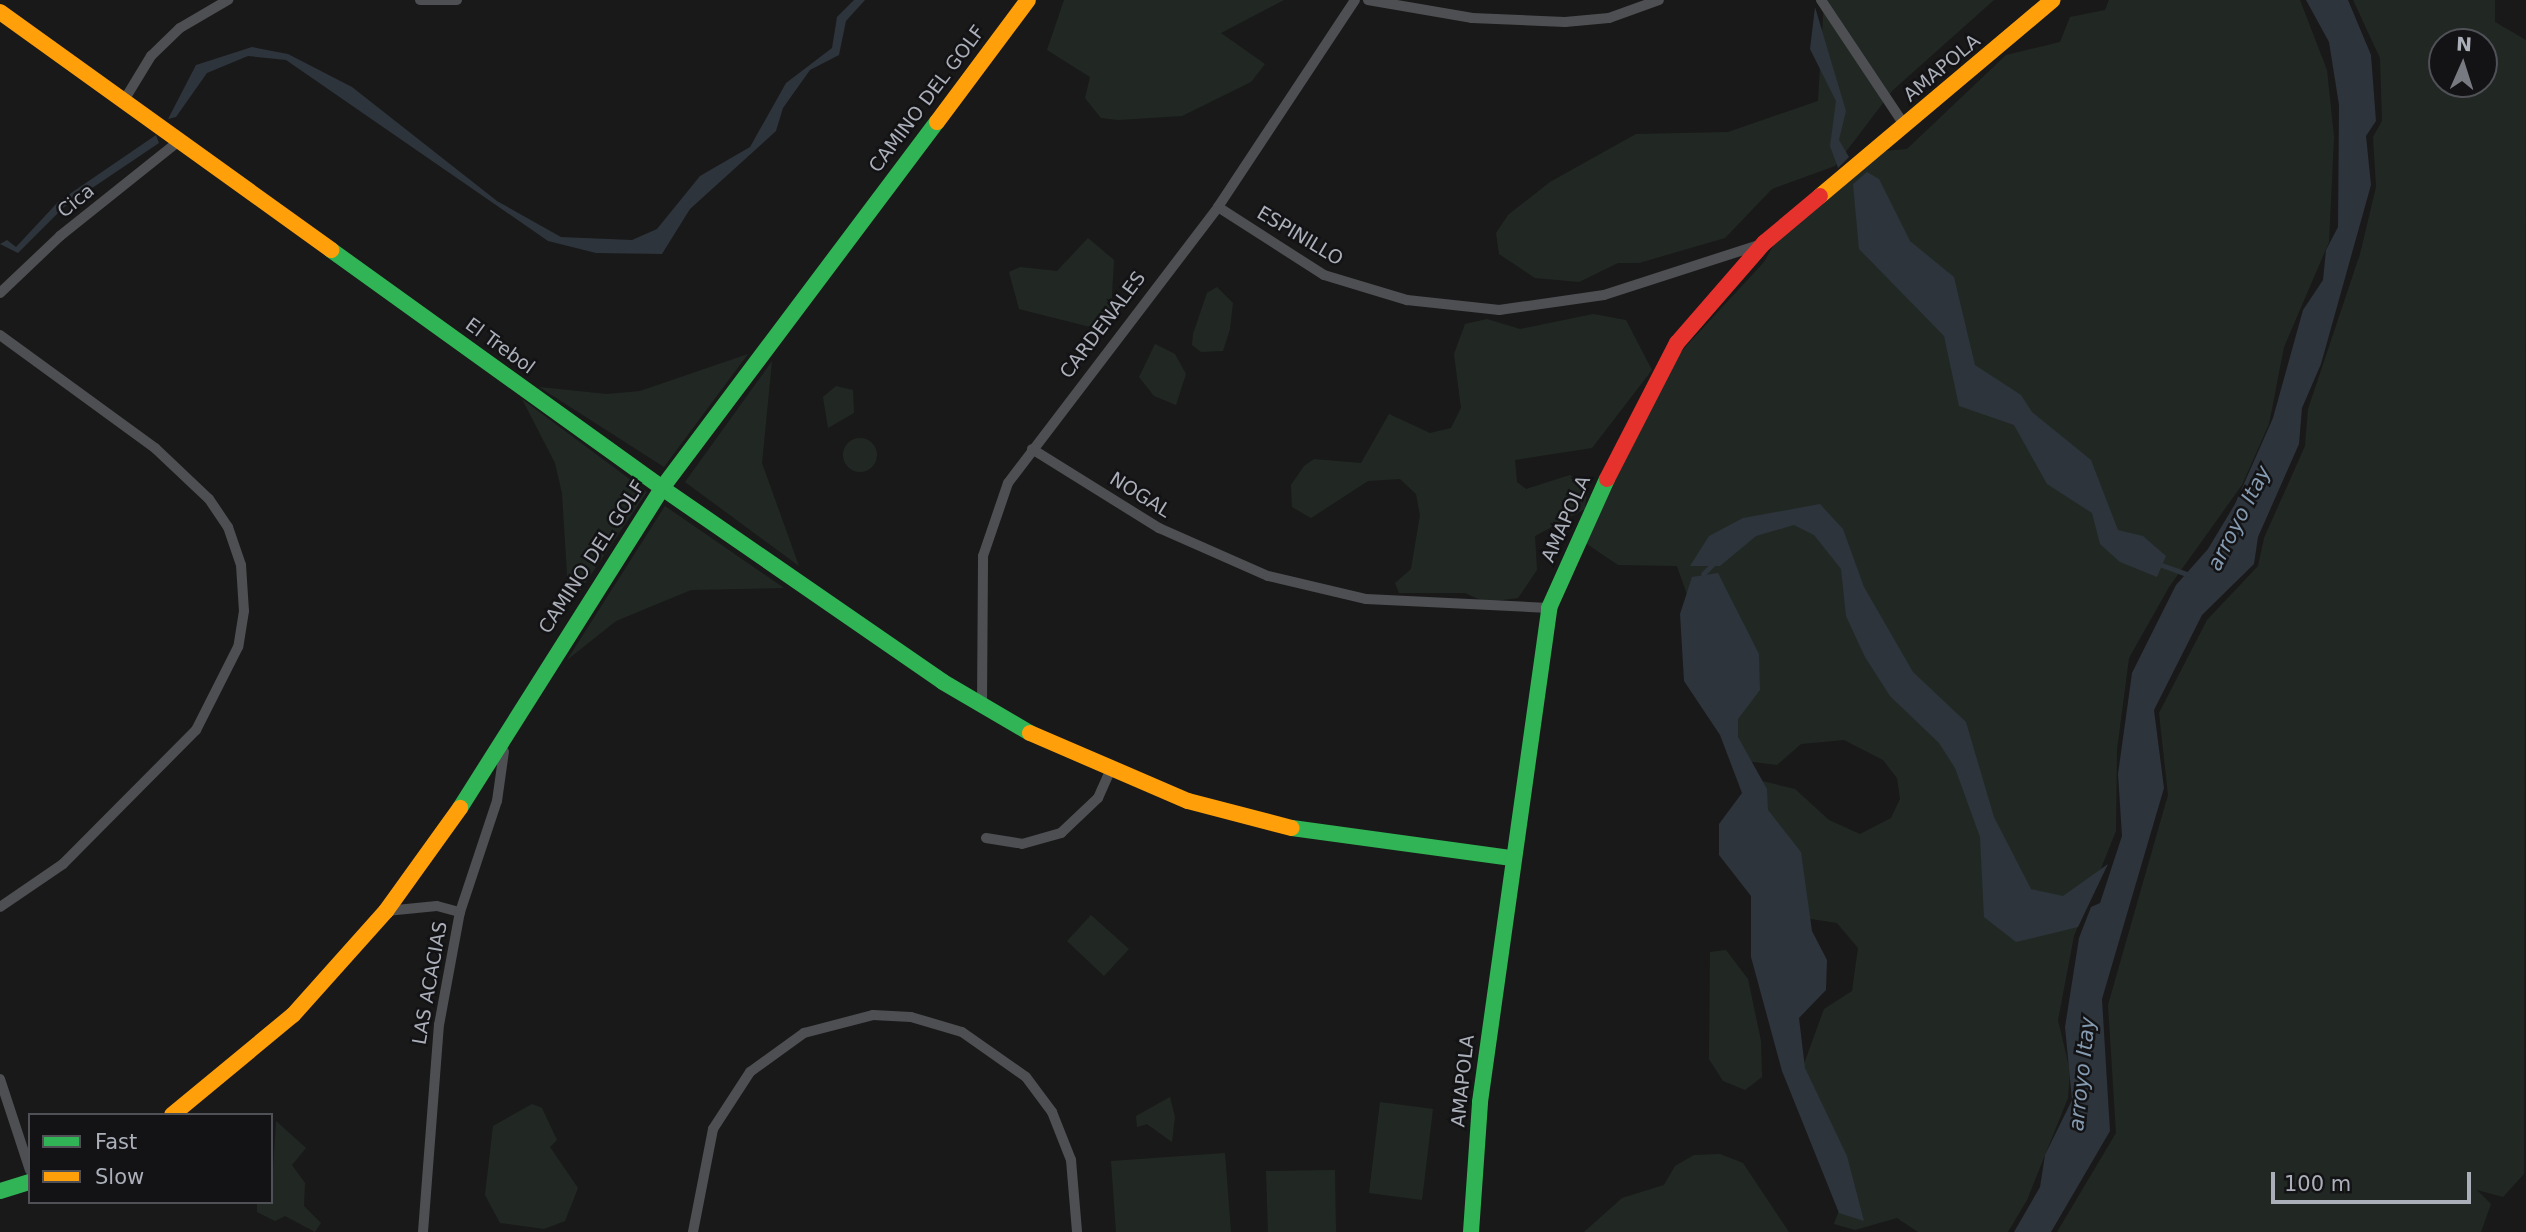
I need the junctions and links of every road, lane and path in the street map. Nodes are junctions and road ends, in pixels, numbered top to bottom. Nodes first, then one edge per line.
1 (228, 0) edge
2 (420, 0) edge
3 (457, 0) edge
4 (1028, 0) edge
5 (1354, 0) edge
6 (1368, 0) edge
7 (1659, 0) edge
8 (1821, 0) edge
9 (2053, 0) edge
10 (0, 12) edge
11 (123, 102) junction
12 (1905, 126) junction
13 (179, 141) junction
14 (1217, 207) junction
15 (1764, 243) junction
16 (0, 293) edge
17 (0, 335) edge
18 (1032, 449) junction
19 (662, 488) junction
20 (1549, 608) junction
21 (982, 706) junction
22 (505, 746) junction
23 (1111, 769) junction
24 (986, 838) dead end
25 (1512, 858) junction
26 (0, 908) edge
27 (386, 911) junction
28 (460, 912) junction
29 (0, 1079) edge
30 (174, 1113) edge
31 (28, 1164) edge
32 (28, 1183) edge
33 (0, 1191) edge
34 (423, 1232) edge
35 (693, 1232) edge
36 (1077, 1232) edge
37 (1471, 1232) edge

1 - 11 street
2 - 3 street
4 - 19 street, CAMINO DEL GOLF
5 - 14 street, CARDENALES
6 - 7 street
8 - 12 street
9 - 12 street, AMAPOLA
10 - 11 street, El Trebol
11 - 13 street, El Trebol
12 - 15 street, AMAPOLA
13 - 16 street, Cica
13 - 19 street, El Trebol
14 - 15 street, ESPINILLO
14 - 18 street, CARDENALES
15 - 20 street, AMAPOLA
17 - 26 street
18 - 20 street, NOGAL
18 - 21 street, CARDENALES
19 - 21 street, El Trebol
19 - 22 street, CAMINO DEL GOLF
20 - 25 street, AMAPOLA
21 - 23 street, El Trebol
22 - 27 street, CAMINO DEL GOLF
22 - 28 street, LAS ACACIAS
23 - 24 street
23 - 25 street, El Trebol
25 - 37 street, AMAPOLA
27 - 28 street
27 - 30 street, CAMINO DEL GOLF
28 - 34 street, LAS ACACIAS
29 - 31 street
32 - 33 street
35 - 36 street

